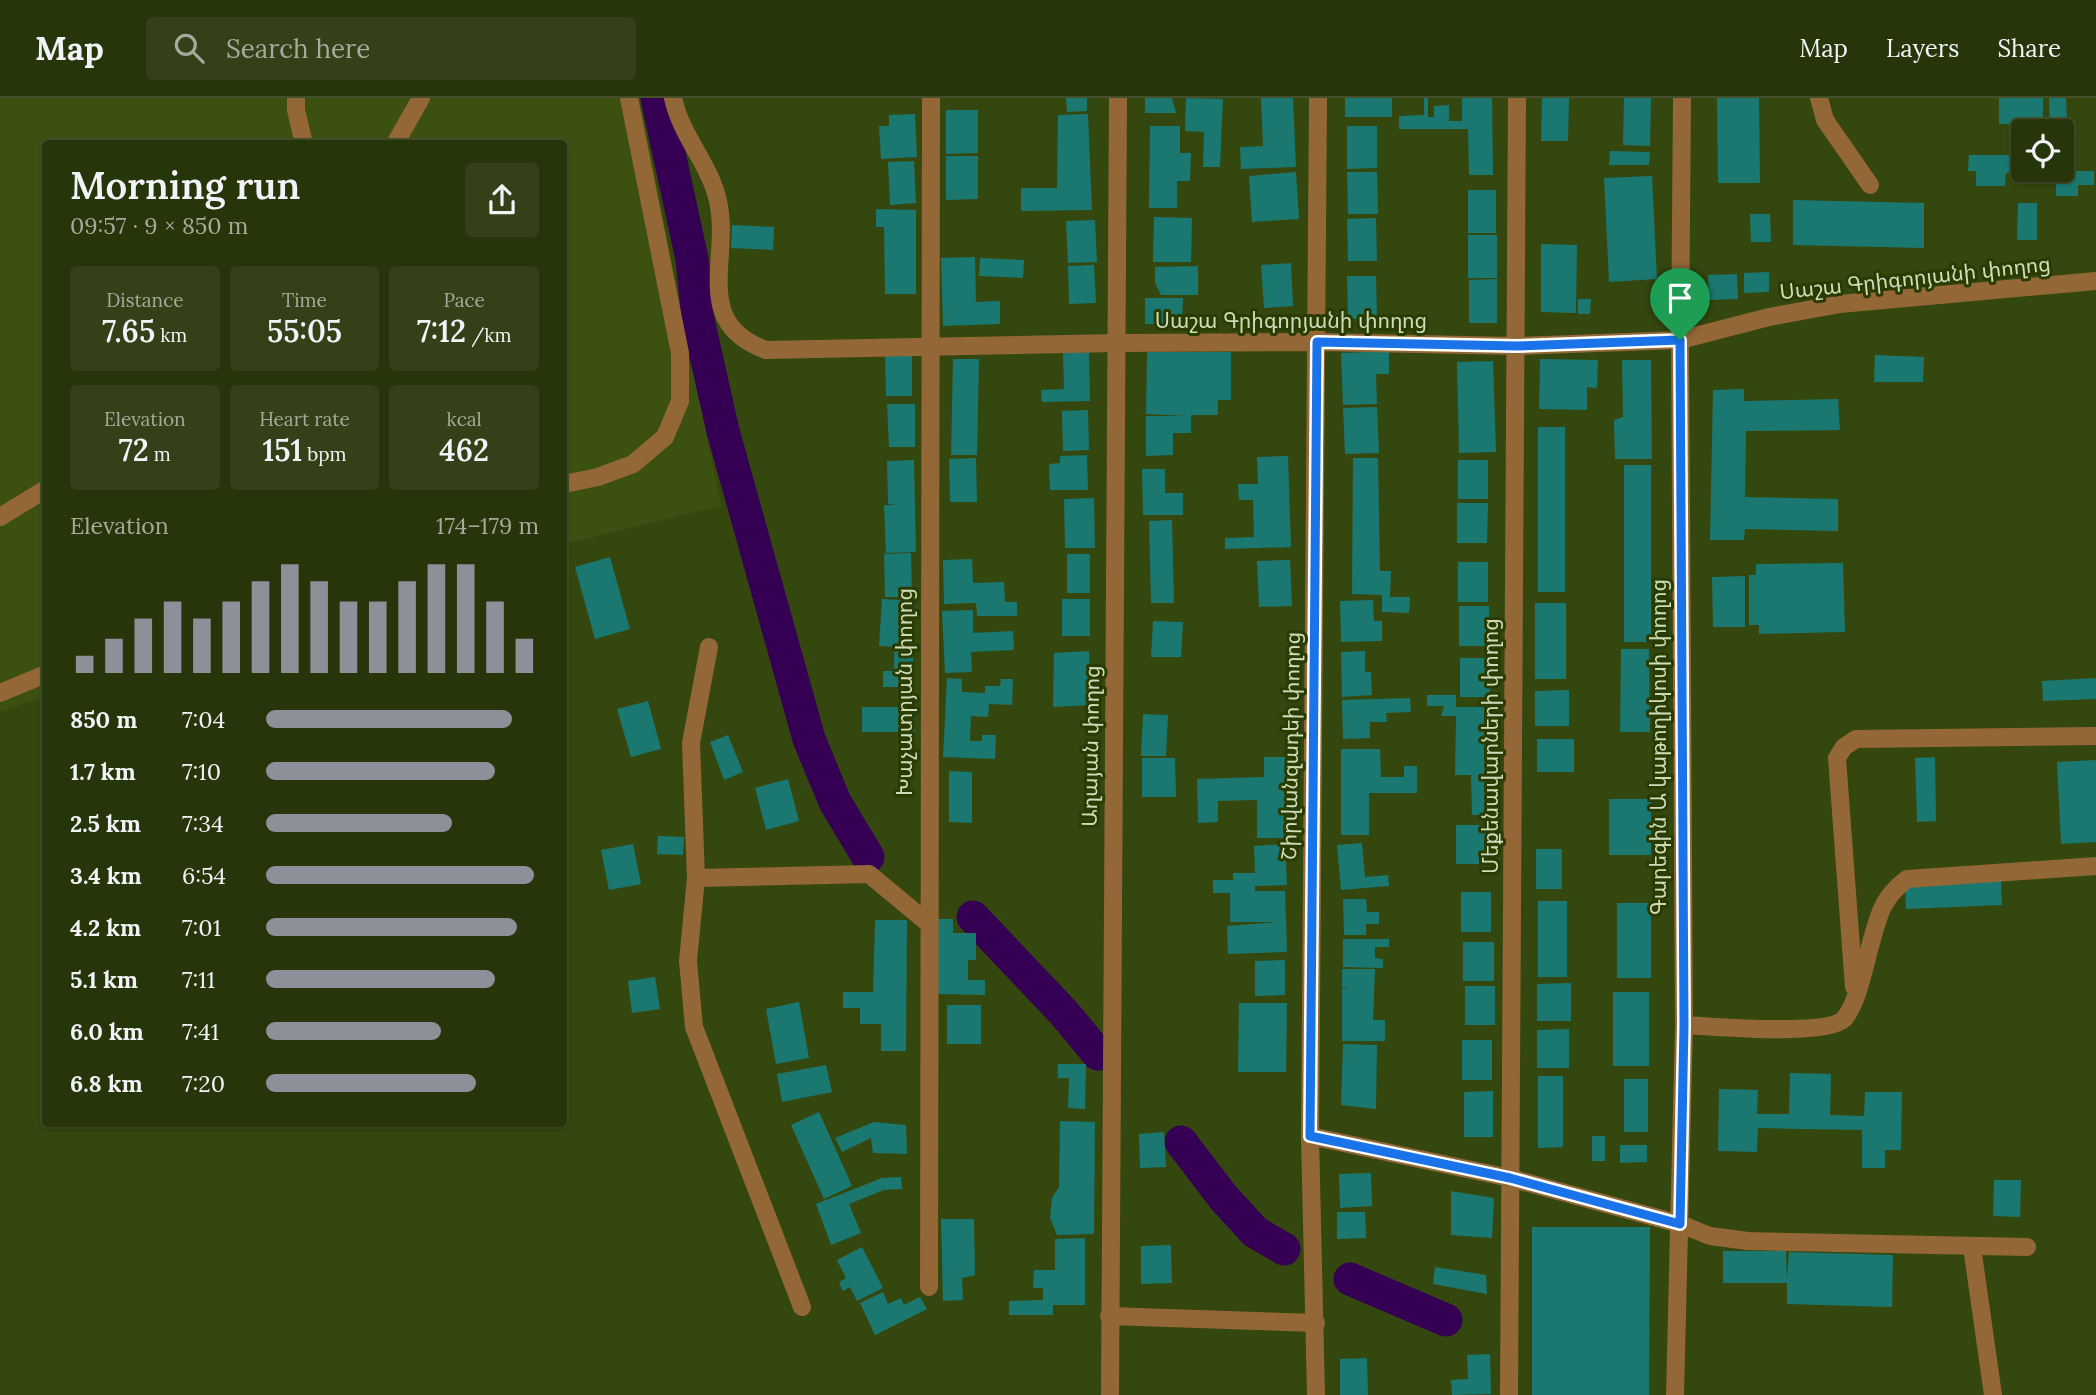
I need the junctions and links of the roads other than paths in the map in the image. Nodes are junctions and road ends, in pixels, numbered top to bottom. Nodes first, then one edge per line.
1 (296, 98) edge
2 (421, 98) edge
3 (629, 98) edge
4 (673, 98) edge
5 (931, 98) edge
6 (1118, 98) edge
7 (1318, 98) edge
8 (1517, 98) edge
9 (1682, 98) edge
10 (1819, 98) edge
11 (303, 140) edge
12 (397, 140) edge
13 (1870, 185) dead end
14 (2096, 281) edge
15 (1680, 340) junction
16 (1317, 342) junction
17 (1118, 343) junction
18 (929, 345) junction
19 (1517, 346) junction
20 (567, 483) edge
21 (42, 491) edge
22 (0, 517) edge
23 (709, 648) dead end
24 (42, 676) edge
25 (0, 693) edge
26 (2096, 736) edge
27 (2096, 866) edge
28 (696, 878) junction
29 (928, 923) junction
30 (1855, 997) junction
31 (1684, 1025) junction
32 (1310, 1136) junction
33 (1510, 1178) junction
34 (1680, 1224) junction
35 (1972, 1247) junction
36 (2027, 1247) dead end
37 (929, 1287) dead end
38 (802, 1307) dead end
39 (1109, 1315) junction
40 (1316, 1323) junction
41 (1110, 1395) edge
42 (1316, 1395) edge
43 (1509, 1395) edge
44 (1675, 1395) edge
45 (1993, 1395) edge

1 - 11 street
2 - 12 street
3 - 20 street
4 - 18 street, Սաշա Գրիգորյանի փողոց
5 - 18 street, Խաչատրյան փողոց
6 - 17 street, Աղայան փողոց
7 - 16 street, Շիրվանզադեի փողոց
8 - 19 street, Մեքենավարների փողոց
9 - 15 street, Գարեգին Ա կաթողիկոսի փողոց
10 - 13 street
14 - 15 street, Սաշա Գրիգորյանի փողոց
15 - 19 street, Սաշա Գրիգորյանի փողոց
15 - 31 street, Գարեգին Ա կաթողիկոսի փողոց
16 - 17 street, Սաշա Գրիգորյանի փողոց
16 - 19 street, Սաշա Գրիգորյանի փողոց
16 - 32 street, Շիրվանզադեի փողոց
17 - 18 street, Սաշա Գրիգորյանի փողոց
17 - 39 street, Աղայան փողոց
18 - 29 street, Խաչատրյան փողոց
19 - 33 street, Մեքենավարների փողոց
21 - 22 street
23 - 28 street
24 - 25 street
26 - 30 street
27 - 30 street
28 - 29 street
28 - 38 street
29 - 37 street, Խաչատրյան փողոց
30 - 31 street
31 - 34 street, Գարեգին Ա կաթողիկոսի փողոց
32 - 33 street
32 - 40 street, Շիրվանզադեի փողոց
33 - 34 street
33 - 43 street, Մեքենավարների փողոց
34 - 35 street
34 - 44 street, Գարեգին Ա կաթողիկոսի փողոց
35 - 36 street
35 - 45 street
39 - 40 street
39 - 41 street, Աղայան փողոց
40 - 42 street, Շիրվանզադեի փողոց

